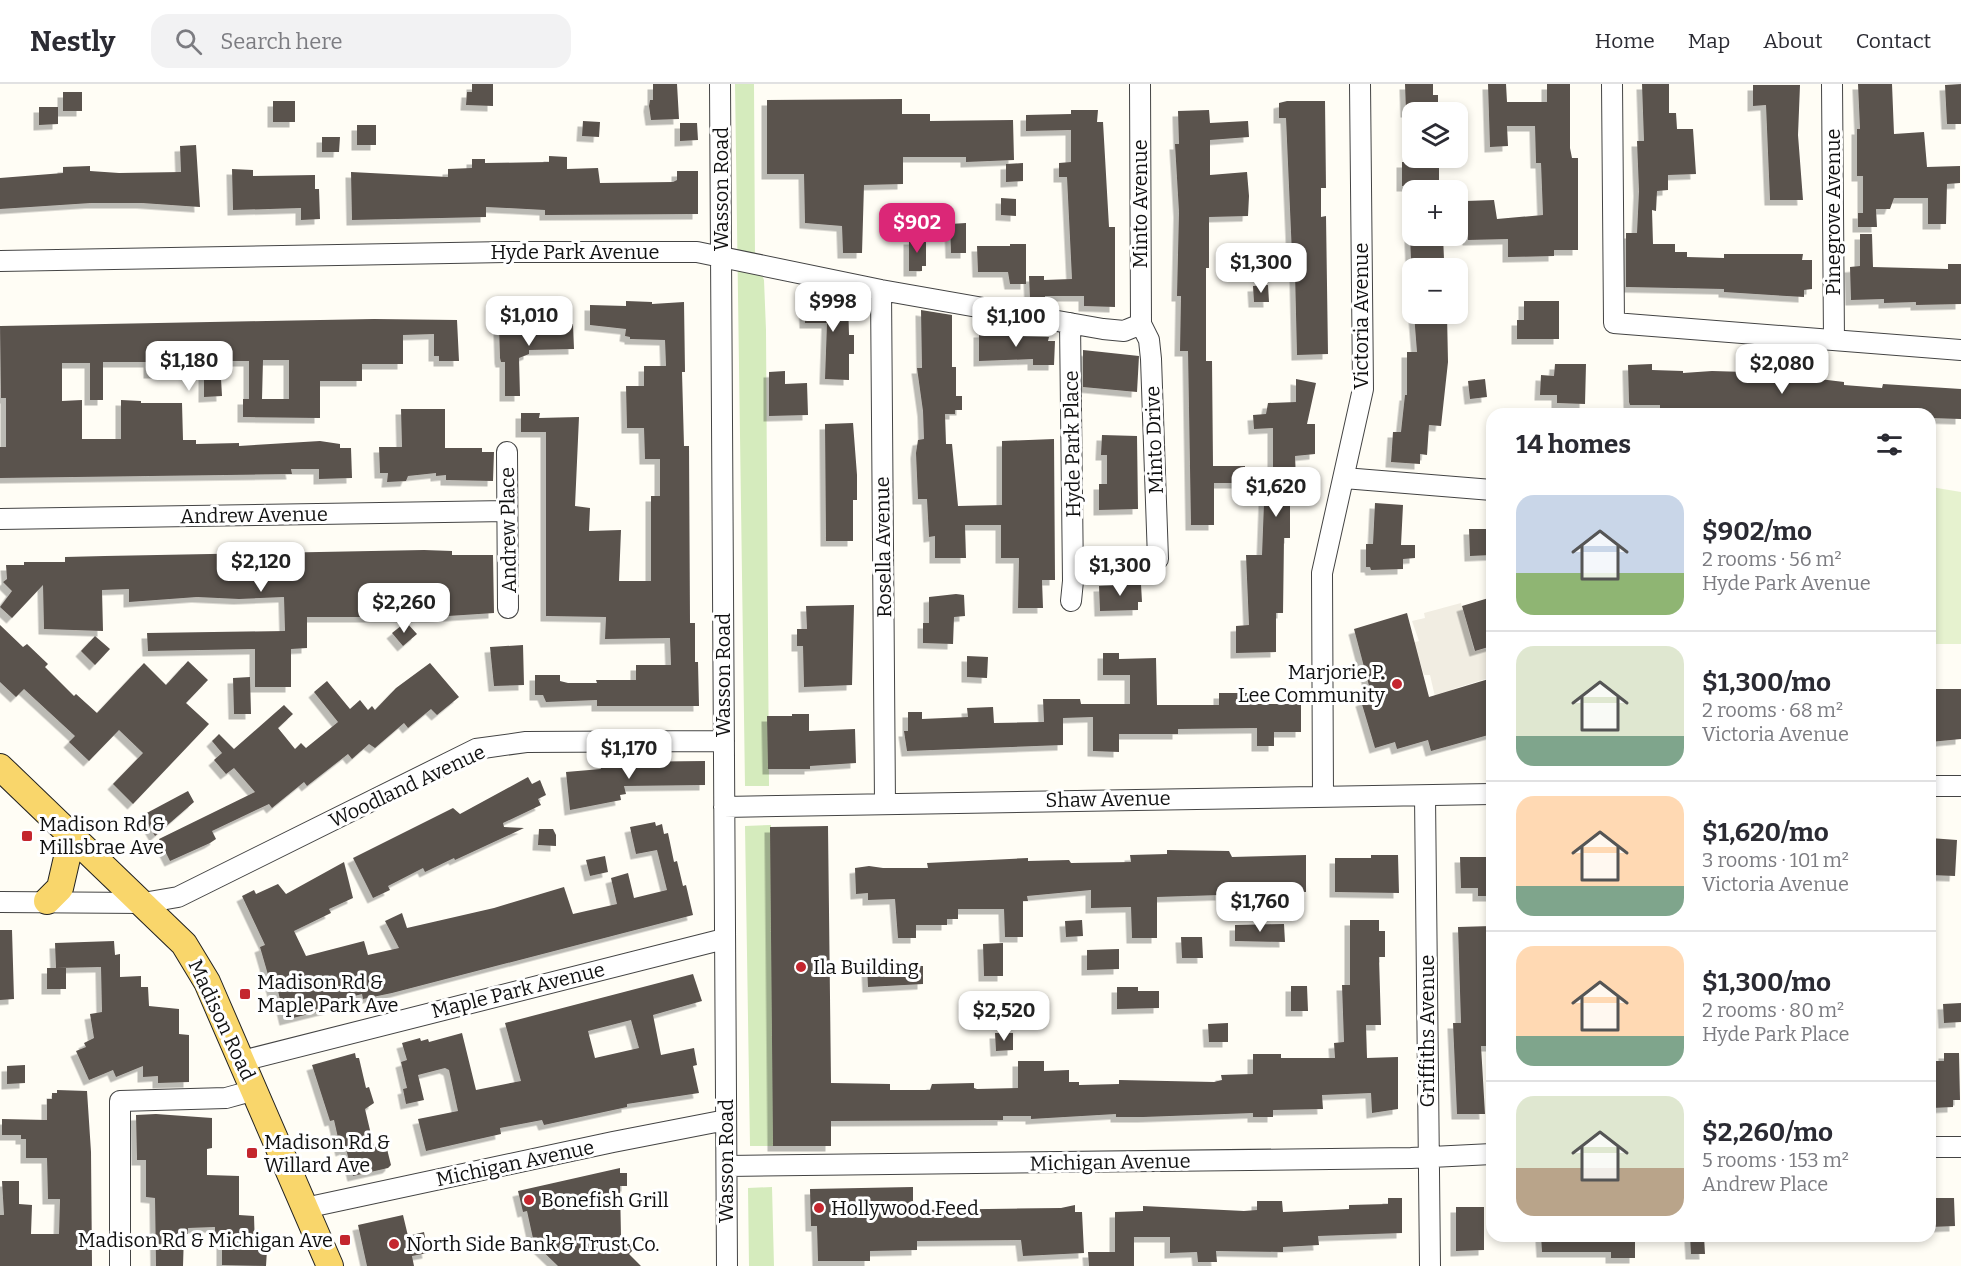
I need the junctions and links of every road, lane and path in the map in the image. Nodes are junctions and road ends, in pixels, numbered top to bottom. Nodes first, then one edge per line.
1 (720, 84) edge
2 (1140, 84) edge
3 (1360, 84) edge
4 (1612, 84) edge
5 (1832, 84) edge
6 (721, 255) junction
7 (0, 261) edge
8 (881, 290) junction
9 (1071, 323) junction
10 (1141, 324) junction
11 (1834, 340) junction
12 (1961, 350) edge
13 (507, 452) dead end
14 (1344, 478) junction
15 (1486, 490) edge
16 (507, 511) junction
17 (0, 519) edge
18 (1158, 559) dead end
19 (1071, 601) dead end
20 (508, 608) dead end
21 (724, 741) junction
22 (0, 767) edge
23 (1936, 786) edge
24 (1961, 786) edge
25 (1486, 794) edge
26 (1323, 795) junction
27 (1425, 795) junction
28 (885, 804) junction
29 (724, 807) junction
30 (72, 836) junction
31 (47, 901) junction
32 (0, 902) edge
33 (144, 903) junction
34 (724, 939) junction
35 (242, 1061) junction
36 (255, 1090) junction
37 (726, 1120) junction
38 (1936, 1147) edge
39 (1961, 1147) edge
40 (1486, 1154) edge
41 (1429, 1158) junction
42 (726, 1166) junction
43 (305, 1209) junction
44 (120, 1266) edge
45 (330, 1266) edge
46 (727, 1266) edge
47 (1430, 1266) edge

1 - 6 street, Wasson Road
2 - 10 street, Minto Avenue
3 - 14 street, Victoria Avenue
4 - 11 street
5 - 11 street, Pinegrove Avenue
6 - 7 street, Hyde Park Avenue
6 - 8 street, Hyde Park Avenue
6 - 21 street, Wasson Road
8 - 9 street, Hyde Park Avenue
8 - 28 street, Rosella Avenue
9 - 10 street, Hyde Park Avenue
9 - 19 street, Hyde Park Place
10 - 18 street, Minto Drive
11 - 12 street
13 - 16 street, Andrew Place
14 - 15 street
14 - 26 street, Victoria Avenue
16 - 17 street, Andrew Avenue
16 - 20 street, Andrew Place
21 - 29 street, Wasson Road
21 - 33 street, Woodland Avenue
22 - 30 main road, Madison Road
23 - 24 street
25 - 27 street, Shaw Avenue
26 - 27 street, Shaw Avenue
26 - 28 street, Shaw Avenue
27 - 41 street, Griffiths Avenue
28 - 29 street, Shaw Avenue
29 - 34 street, Wasson Road
30 - 31 main road
30 - 33 main road, Madison Road
31 - 32 street, Woodland Avenue
31 - 33 street, Woodland Avenue
33 - 35 main road, Madison Road
34 - 35 street, Maple Park Avenue
34 - 37 street, Wasson Road
35 - 36 main road, Madison Road
36 - 43 main road, Madison Road
36 - 44 street
37 - 42 street, Wasson Road
37 - 43 street, Michigan Avenue
38 - 39 street
40 - 41 street, Michigan Avenue
41 - 42 street, Michigan Avenue
41 - 47 street, Griffiths Avenue
42 - 46 street, Wasson Road
43 - 45 main road, Madison Road

